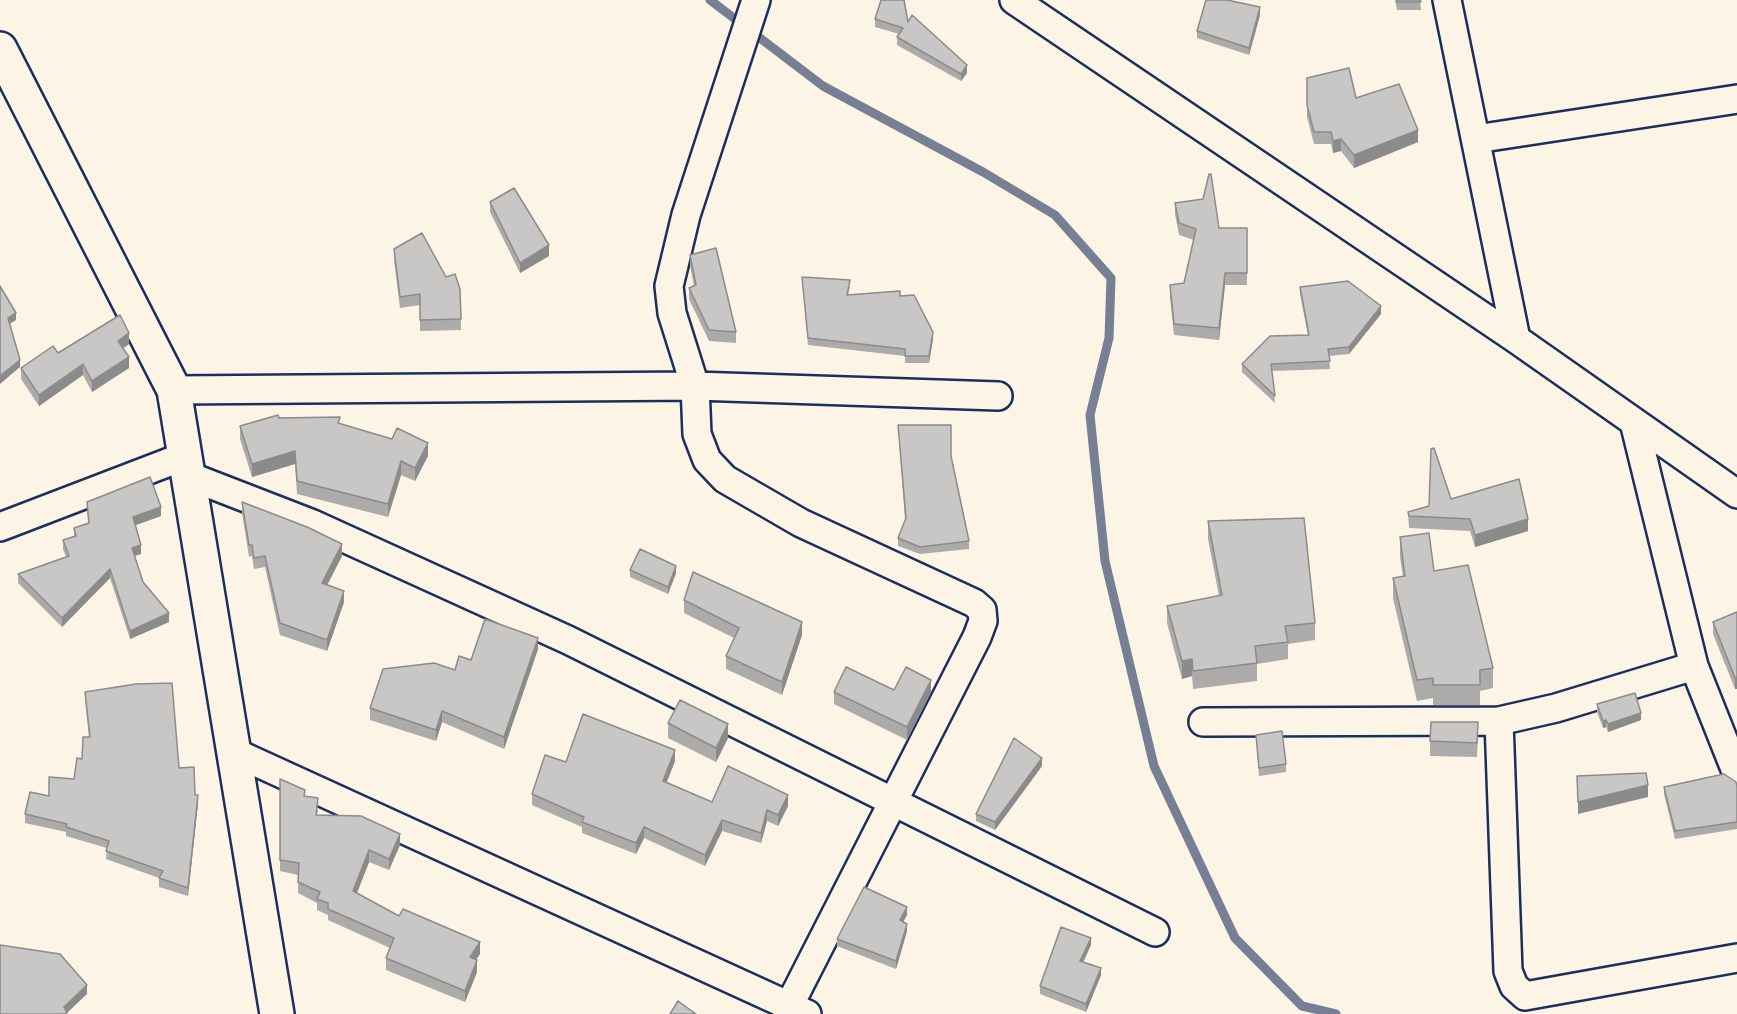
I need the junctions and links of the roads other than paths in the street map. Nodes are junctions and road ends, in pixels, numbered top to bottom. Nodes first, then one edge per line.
1 (756, 0) edge
2 (1014, 0) edge
3 (1447, 0) edge
4 (0, 49) edge
5 (1737, 99) edge
6 (1476, 140) junction
7 (1516, 339) junction
8 (695, 387) junction
9 (174, 390) junction
10 (998, 396) dead end
11 (1634, 422) junction
12 (187, 466) junction
13 (1737, 494) edge
14 (0, 527) edge
15 (1694, 666) junction
16 (1499, 721) junction
17 (1203, 722) dead end
18 (236, 753) junction
19 (1737, 774) edge
20 (892, 801) junction
21 (1155, 932) dead end
22 (1737, 958) edge
23 (798, 1010) edge
24 (277, 1014) edge

1 - 8 street
2 - 7 street
3 - 6 street
4 - 9 street
5 - 6 street
6 - 7 street
7 - 11 street
8 - 9 street
8 - 10 street
8 - 20 street
9 - 12 street
11 - 13 street
11 - 15 street
12 - 14 street
12 - 18 street
12 - 20 street
15 - 16 street
15 - 19 street
16 - 17 street
16 - 22 street
18 - 23 street
18 - 24 street
20 - 21 street
20 - 23 street

